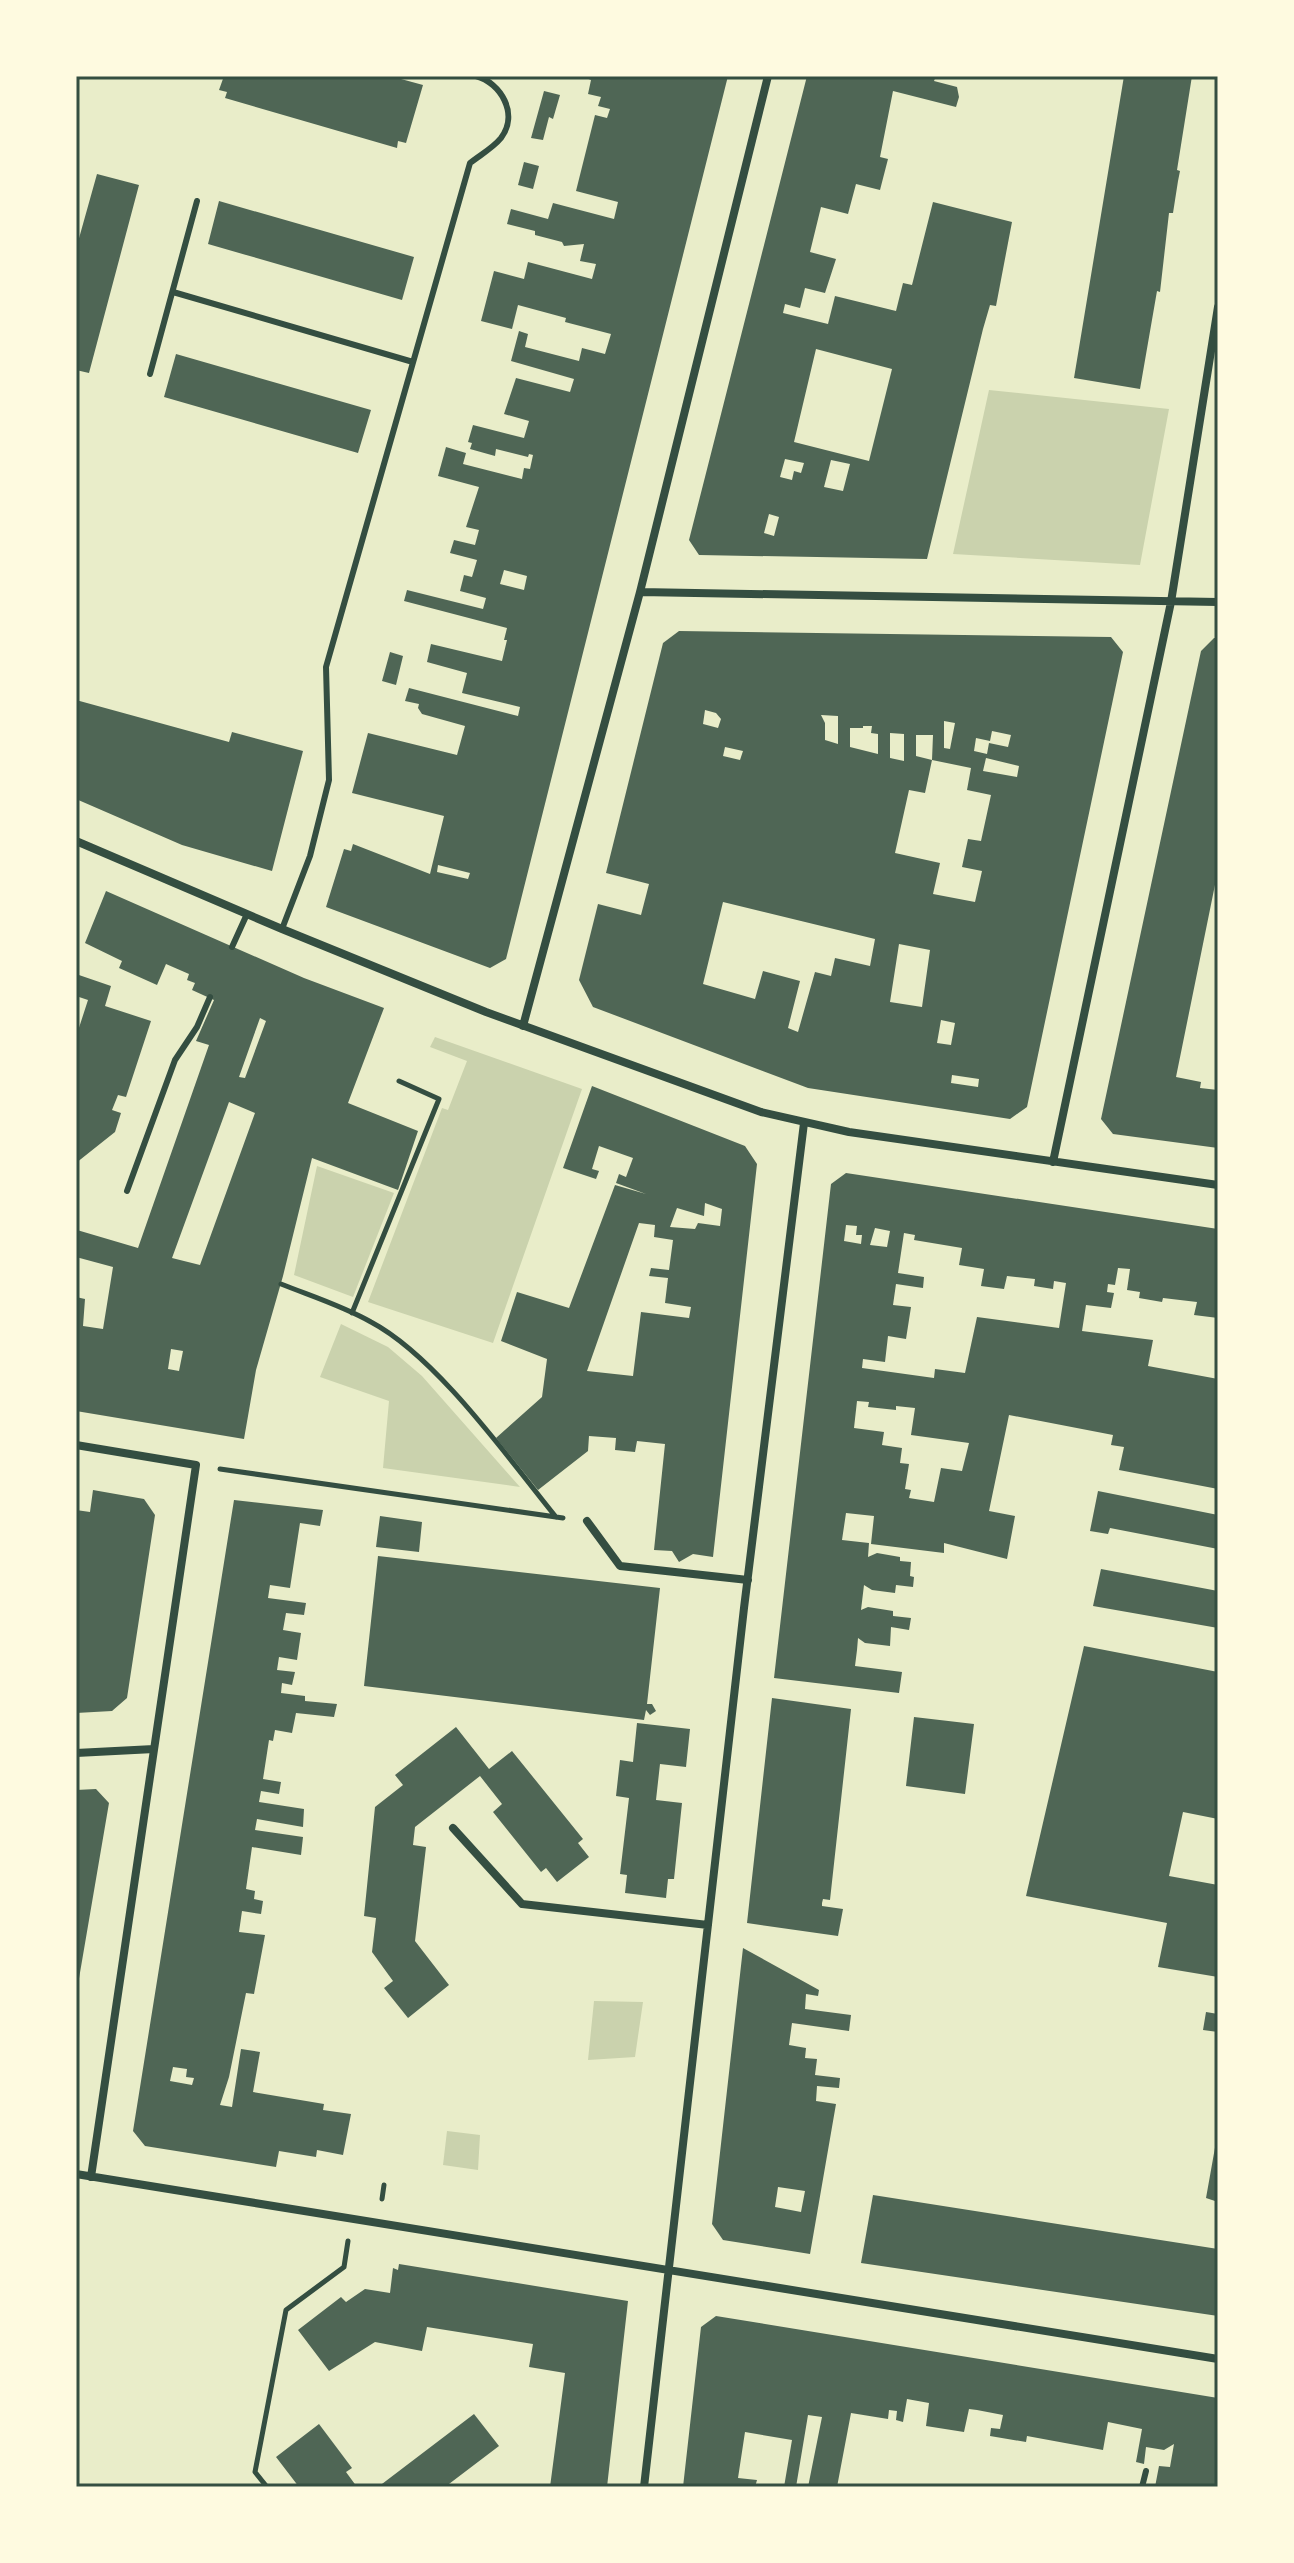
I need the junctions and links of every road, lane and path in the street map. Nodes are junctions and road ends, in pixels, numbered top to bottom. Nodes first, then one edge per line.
1 (476, 76) edge
2 (768, 76) edge
3 (197, 201) dead end
4 (173, 292) junction
5 (1218, 307) edge
6 (413, 362) junction
7 (150, 374) dead end
8 (640, 592) junction
9 (1171, 602) junction
10 (1218, 602) edge
11 (76, 841) edge
12 (247, 914) junction
13 (282, 929) junction
14 (232, 947) dead end
15 (210, 997) dead end
16 (523, 1026) junction
17 (399, 1081) dead end
18 (804, 1123) junction
19 (1053, 1162) junction
20 (1218, 1185) edge
21 (127, 1191) dead end
22 (281, 1284) dead end
23 (352, 1313) junction
24 (76, 1445) edge
25 (196, 1465) junction
26 (557, 1518) junction
27 (587, 1521) joint
28 (748, 1580) junction
29 (154, 1749) junction
30 (76, 1753) edge
31 (453, 1828) dead end
32 (708, 1925) junction
33 (76, 2174) edge
34 (91, 2177) junction
35 (350, 2219) junction
36 (669, 2270) junction
37 (1218, 2359) edge
38 (1146, 2471) dead end
39 (267, 2487) edge
40 (644, 2487) edge
41 (1142, 2487) edge

1 - 6 lane
2 - 8 street
3 - 4 lane
4 - 6 lane
4 - 7 lane
5 - 9 street
6 - 13 lane
8 - 9 street
8 - 16 street
9 - 10 street
9 - 19 street
11 - 12 street
12 - 13 street
12 - 14 lane
13 - 16 street
15 - 21 lane
16 - 18 street
17 - 23 path
18 - 19 street
18 - 28 street
19 - 20 street
22 - 23 path
23 - 26 path
24 - 25 street
25 - 26 path
25 - 29 street
26 - 27 path
27 - 28 street
28 - 32 street
29 - 30 street
29 - 34 street
31 - 32 street
32 - 36 street
33 - 34 street
34 - 35 street
35 - 36 street
35 - 39 path
36 - 37 street
36 - 40 street
38 - 41 lane

